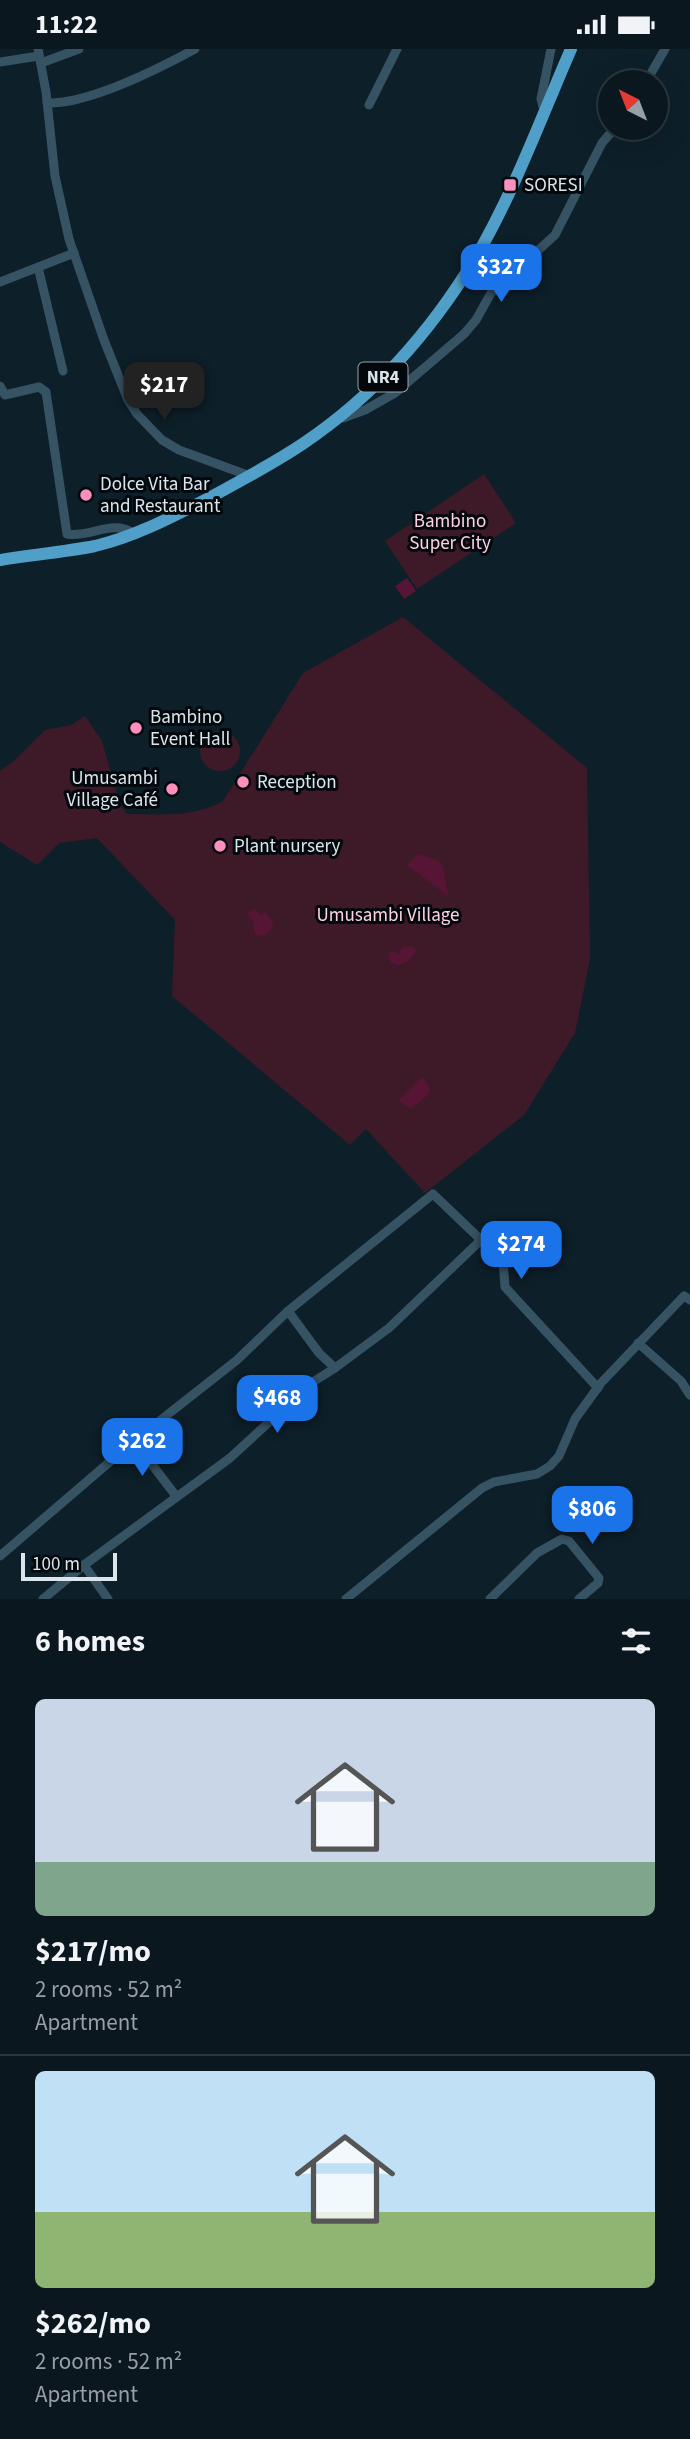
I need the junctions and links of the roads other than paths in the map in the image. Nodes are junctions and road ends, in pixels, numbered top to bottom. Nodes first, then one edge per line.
1 (79, 49) edge
2 (195, 49) edge
3 (397, 49) edge
4 (571, 49) edge
5 (665, 49) edge
6 (549, 50) edge
7 (39, 56) edge
8 (0, 62) edge
9 (653, 70) edge
10 (47, 103) junction
11 (369, 105) dead end
12 (544, 111) junction
13 (605, 140) edge
14 (74, 253) junction
15 (38, 267) junction
16 (0, 282) edge
17 (63, 371) dead end
18 (0, 386) edge
19 (335, 421) junction
20 (250, 476) junction
21 (133, 533) junction
22 (0, 552) edge
23 (52, 552) junction
24 (0, 560) edge
25 (482, 1239) junction
26 (690, 1300) edge
27 (288, 1311) junction
28 (638, 1343) junction
29 (335, 1368) junction
30 (598, 1388) junction
31 (690, 1395) edge
32 (134, 1441) junction
33 (176, 1496) junction
34 (0, 1556) edge
35 (84, 1565) junction
36 (43, 1599) edge
37 (108, 1599) edge
38 (346, 1599) edge
39 (489, 1599) edge
40 (579, 1599) edge

1 - 7 street
2 - 10 street
3 - 11 street
4 - 12 highway, NR4
5 - 9 street
6 - 12 street
7 - 8 street
7 - 10 street
10 - 14 street
12 - 19 highway, NR4
13 - 19 street
14 - 15 street
14 - 20 street
15 - 16 street
15 - 17 street
18 - 21 street
19 - 20 highway, NR4
20 - 21 highway, NR4
21 - 23 highway, NR4
22 - 23 highway, NR4
23 - 24 highway, NR4
25 - 27 street
25 - 29 street
25 - 30 street
26 - 28 street
27 - 29 street
27 - 32 street
28 - 30 street
28 - 31 street
29 - 33 street
30 - 38 street
32 - 33 street
32 - 34 street
33 - 35 street
35 - 36 street
35 - 37 street
39 - 40 street

